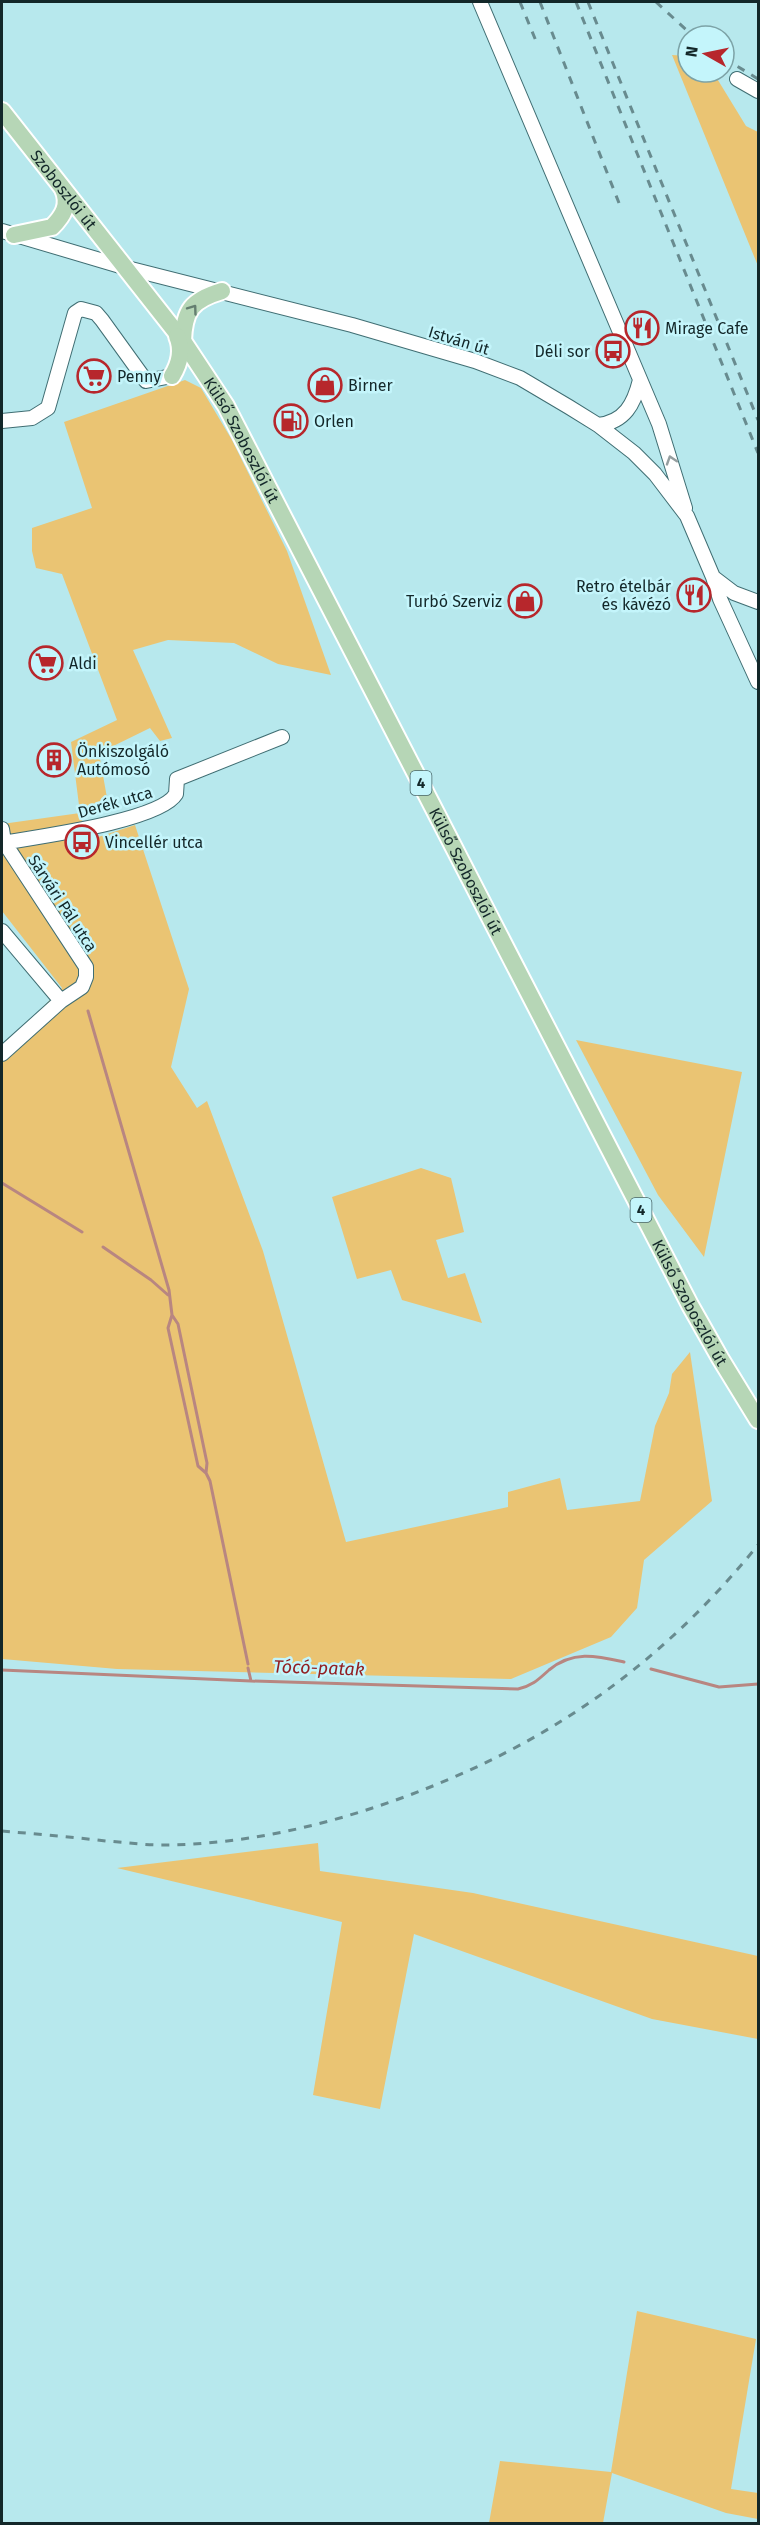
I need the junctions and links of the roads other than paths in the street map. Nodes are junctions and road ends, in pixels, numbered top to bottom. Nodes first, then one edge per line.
1 (480, 2) edge
2 (737, 79) dead end
3 (759, 91) edge
4 (2, 111) edge
5 (61, 186) junction
6 (8, 233) edge
7 (127, 268) junction
8 (222, 291) junction
9 (172, 327) junction
10 (183, 341) junction
11 (172, 376) junction
12 (640, 380) junction
13 (216, 391) junction
14 (2, 421) edge
15 (598, 425) junction
16 (687, 516) junction
17 (713, 577) junction
18 (759, 602) edge
19 (759, 682) edge
20 (282, 737) dead end
21 (2, 838) edge
22 (2, 932) edge
23 (61, 1001) junction
24 (2, 1054) edge
25 (759, 1420) edge

1 - 12 street
2 - 3 street
4 - 5 main road, Szoboszlói út / 4
5 - 6 main road
5 - 7 main road, Szoboszlói út / 4
6 - 7 street, István út
7 - 8 street, István út
7 - 9 main road, Külső Szoboszlói út / 4
10 -> 8 main road
8 - 15 street, István út
9 - 10 main road, Külső Szoboszlói út / 4
9 - 11 main road
10 - 13 main road, Külső Szoboszlói út / 4
11 - 13 main road
11 - 14 street
12 - 15 street
16 -> 12 street
13 - 25 main road, Külső Szoboszlói út / 4
15 - 16 street, István út
16 - 17 street, István út
17 - 18 street
17 - 19 street, István út
20 - 21 street, Derék utca
21 - 23 street, Sárvári Pál utca
22 - 23 street
23 - 24 street, Sárvári Pál utca

